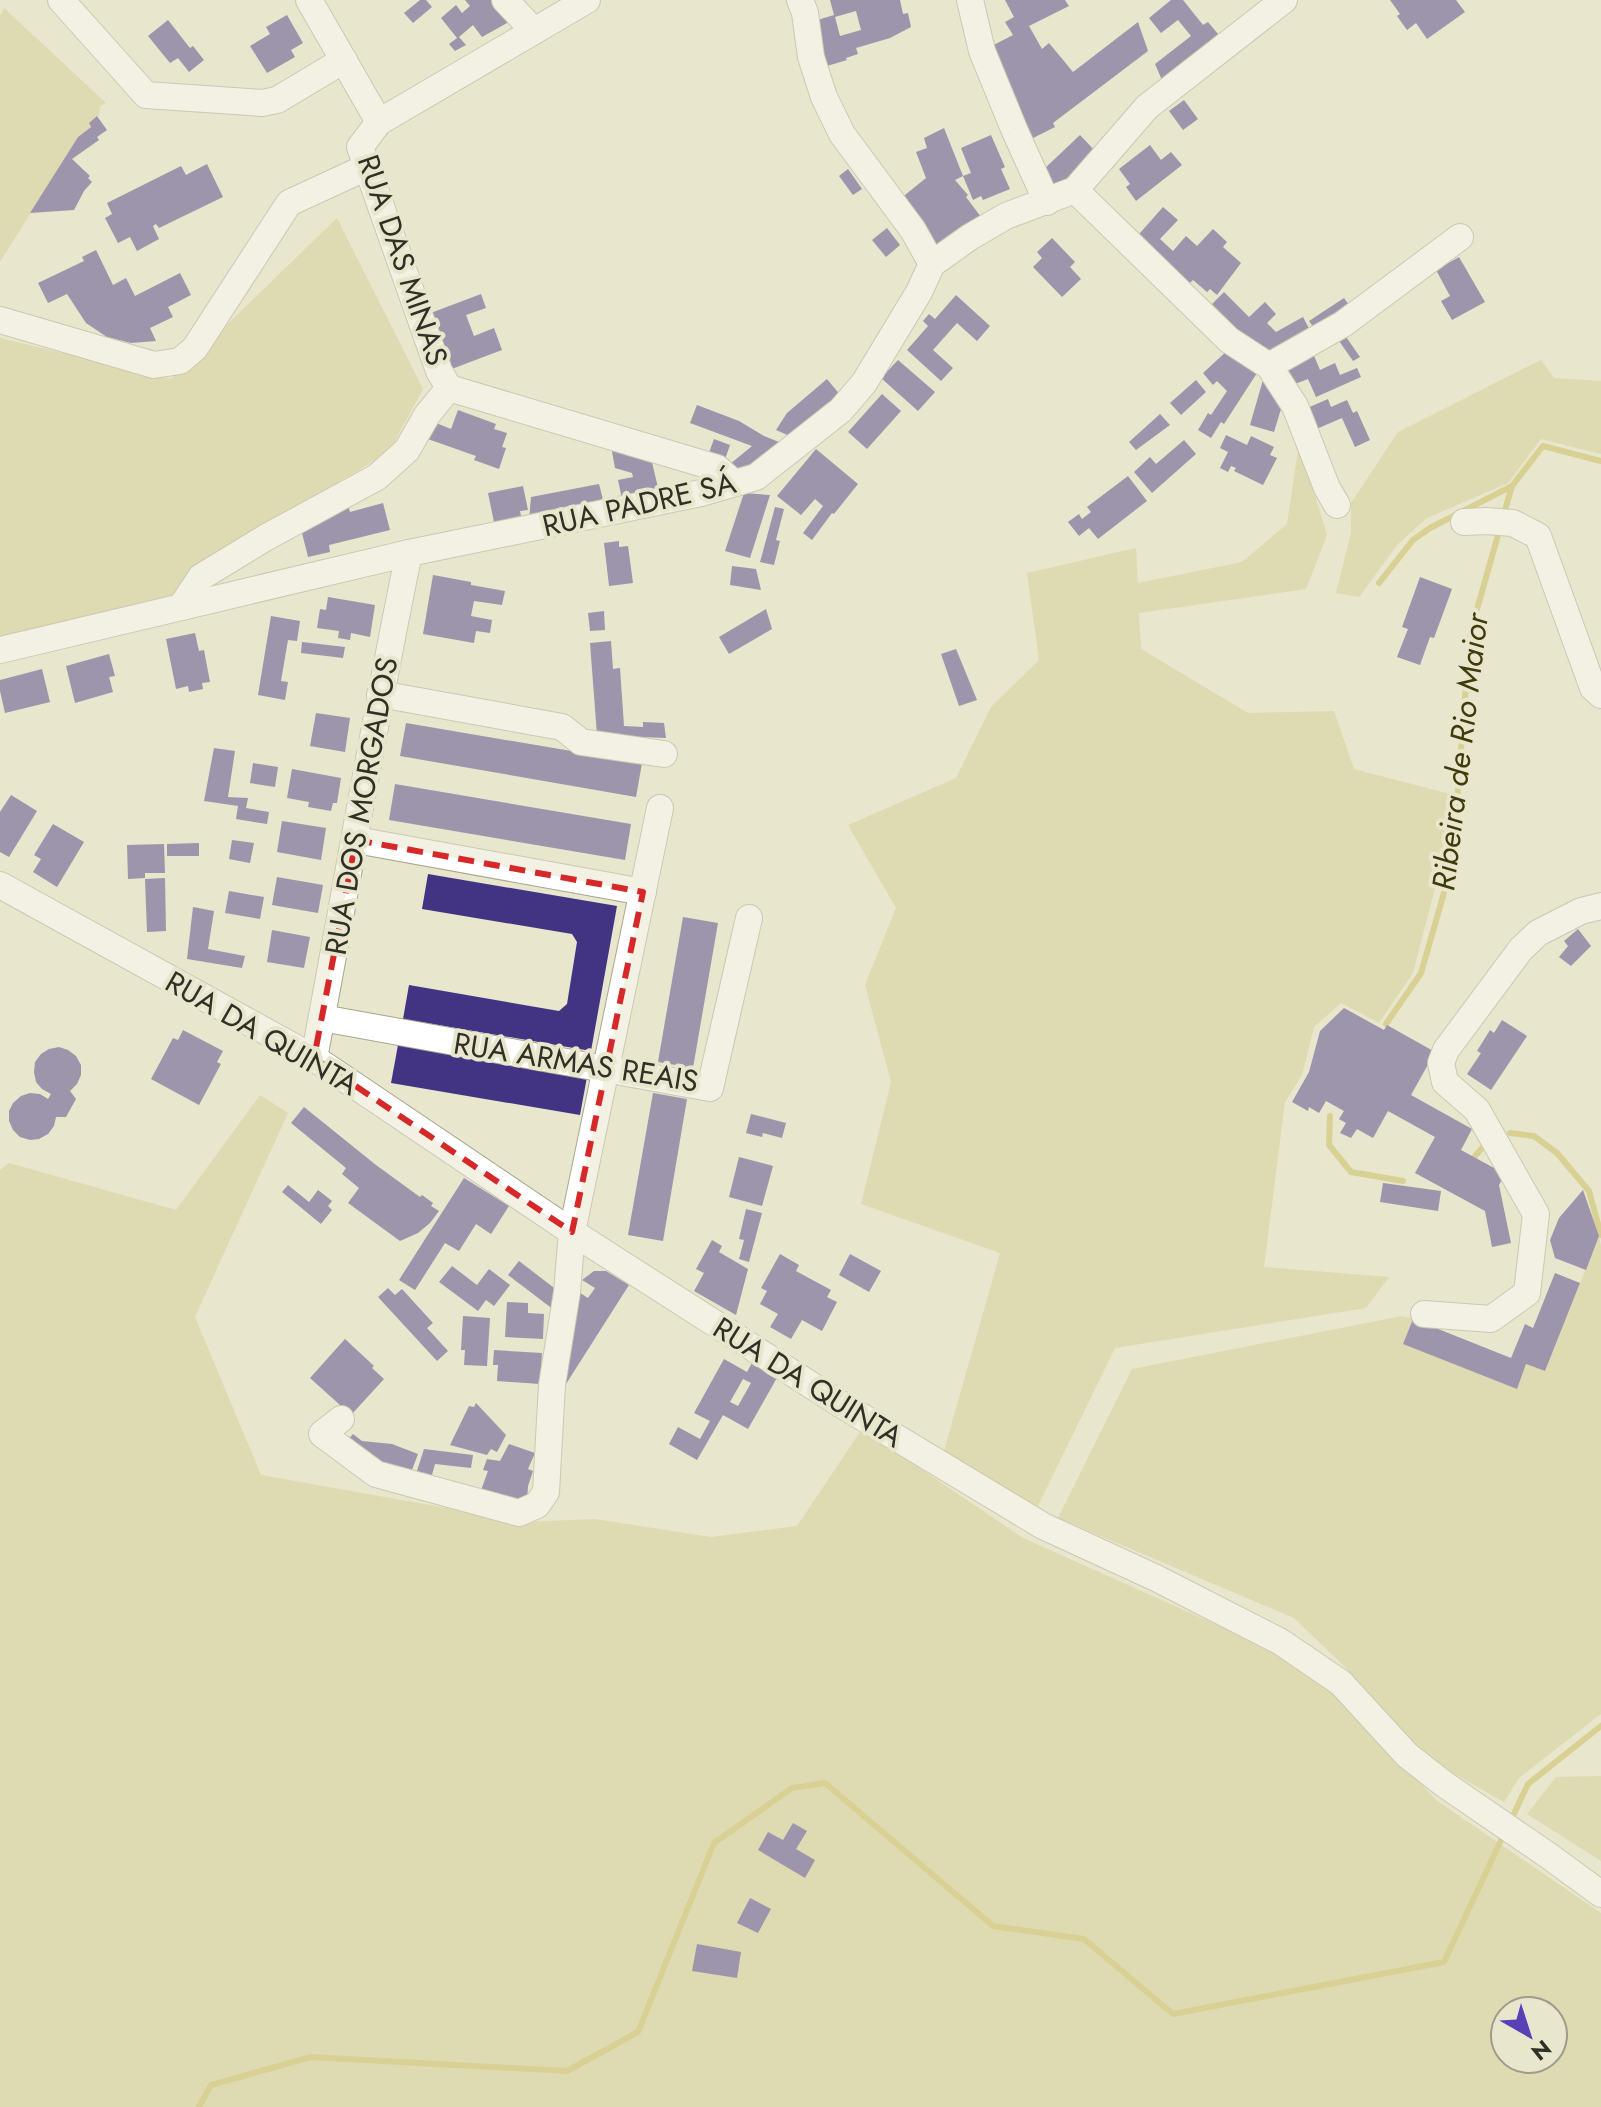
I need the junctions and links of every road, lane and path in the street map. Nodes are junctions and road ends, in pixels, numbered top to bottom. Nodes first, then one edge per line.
1 (61, 0) edge
2 (309, 0) edge
3 (505, 0) edge
4 (587, 0) edge
5 (800, 0) edge
6 (970, 0) edge
7 (1284, 0) edge
8 (534, 31) junction
9 (344, 60) junction
10 (379, 122) junction
11 (367, 167) junction
12 (1075, 190) junction
13 (1047, 202) junction
14 (1460, 237) dead end
15 (932, 264) junction
16 (0, 320) edge
17 (1269, 366) junction
18 (449, 388) junction
19 (734, 483) junction
20 (1337, 505) dead end
21 (1475, 522) dead end
22 (409, 553) junction
23 (181, 607) junction
24 (0, 650) edge
25 (380, 694) junction
26 (1601, 695) edge
27 (664, 754) dead end
28 (660, 808) dead end
29 (356, 840) junction
30 (0, 885) edge
31 (643, 892) junction
32 (1601, 906) edge
33 (749, 918) dead end
34 (322, 1018) junction
35 (314, 1058) junction
36 (606, 1070) junction
37 (572, 1232) junction
38 (1424, 1314) dead end
39 (341, 1419) dead end
40 (1601, 1894) edge

1 - 9 street
2 - 9 street
3 - 8 street
4 - 8 street
5 - 15 street
6 - 13 street
7 - 12 street, RUA PADRE SÁ
8 - 10 street
9 - 10 street
10 - 11 street, RUA DAS MINAS
11 - 16 street
11 - 18 street, RUA DAS MINAS
12 - 13 street, RUA PADRE SÁ
12 - 17 street
13 - 15 street, RUA PADRE SÁ
14 - 17 street
15 - 19 street, RUA PADRE SÁ
17 - 20 street
18 - 19 street, RUA DAS MINAS
18 - 23 street
19 - 22 street, RUA PADRE SÁ
21 - 26 street
22 - 23 street, RUA PADRE SÁ
22 - 25 street, RUA DOS MORGADOS
23 - 24 street, RUA PADRE SÁ
25 - 27 street
25 - 29 street, RUA DOS MORGADOS
28 - 31 street
29 - 31 street
29 - 34 street, RUA DOS MORGADOS
30 - 35 street, RUA DA QUINTA
31 - 36 street
32 - 38 street
33 - 36 street, RUA ARMAS REAIS
34 - 35 street, RUA DOS MORGADOS
34 - 36 street, RUA ARMAS REAIS
35 - 37 street, RUA DA QUINTA
36 - 37 street
37 - 39 street
37 - 40 street, RUA DA QUINTA

